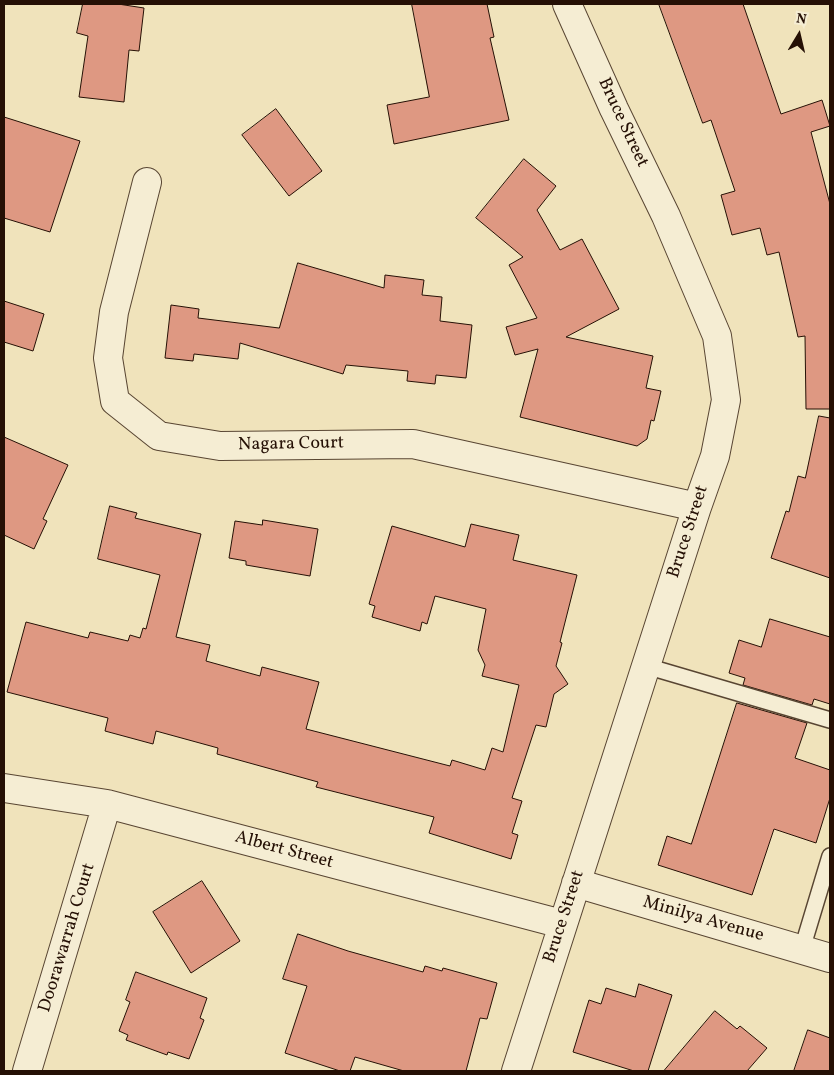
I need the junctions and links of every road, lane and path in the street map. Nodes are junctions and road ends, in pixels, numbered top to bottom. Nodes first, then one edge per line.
1 (567, 4) edge
2 (148, 182) dead end
3 (697, 507) junction
4 (646, 666) junction
5 (830, 720) edge
6 (4, 788) edge
7 (107, 804) junction
8 (830, 856) edge
9 (576, 883) junction
10 (562, 924) junction
11 (802, 949) junction
12 (830, 958) edge
13 (28, 1071) edge
14 (516, 1071) edge

1 - 3 street, Bruce Street
2 - 3 street, Nagara Court
3 - 4 street, Bruce Street
4 - 5 lane
4 - 9 street, Bruce Street
6 - 7 street, Albert Street
7 - 10 street, Albert Street
7 - 13 street, Doorawarrah Court
8 - 11 lane
9 - 10 street, Bruce Street
9 - 11 street, Minilya Avenue
10 - 14 street, Bruce Street
11 - 12 street, Minilya Avenue

